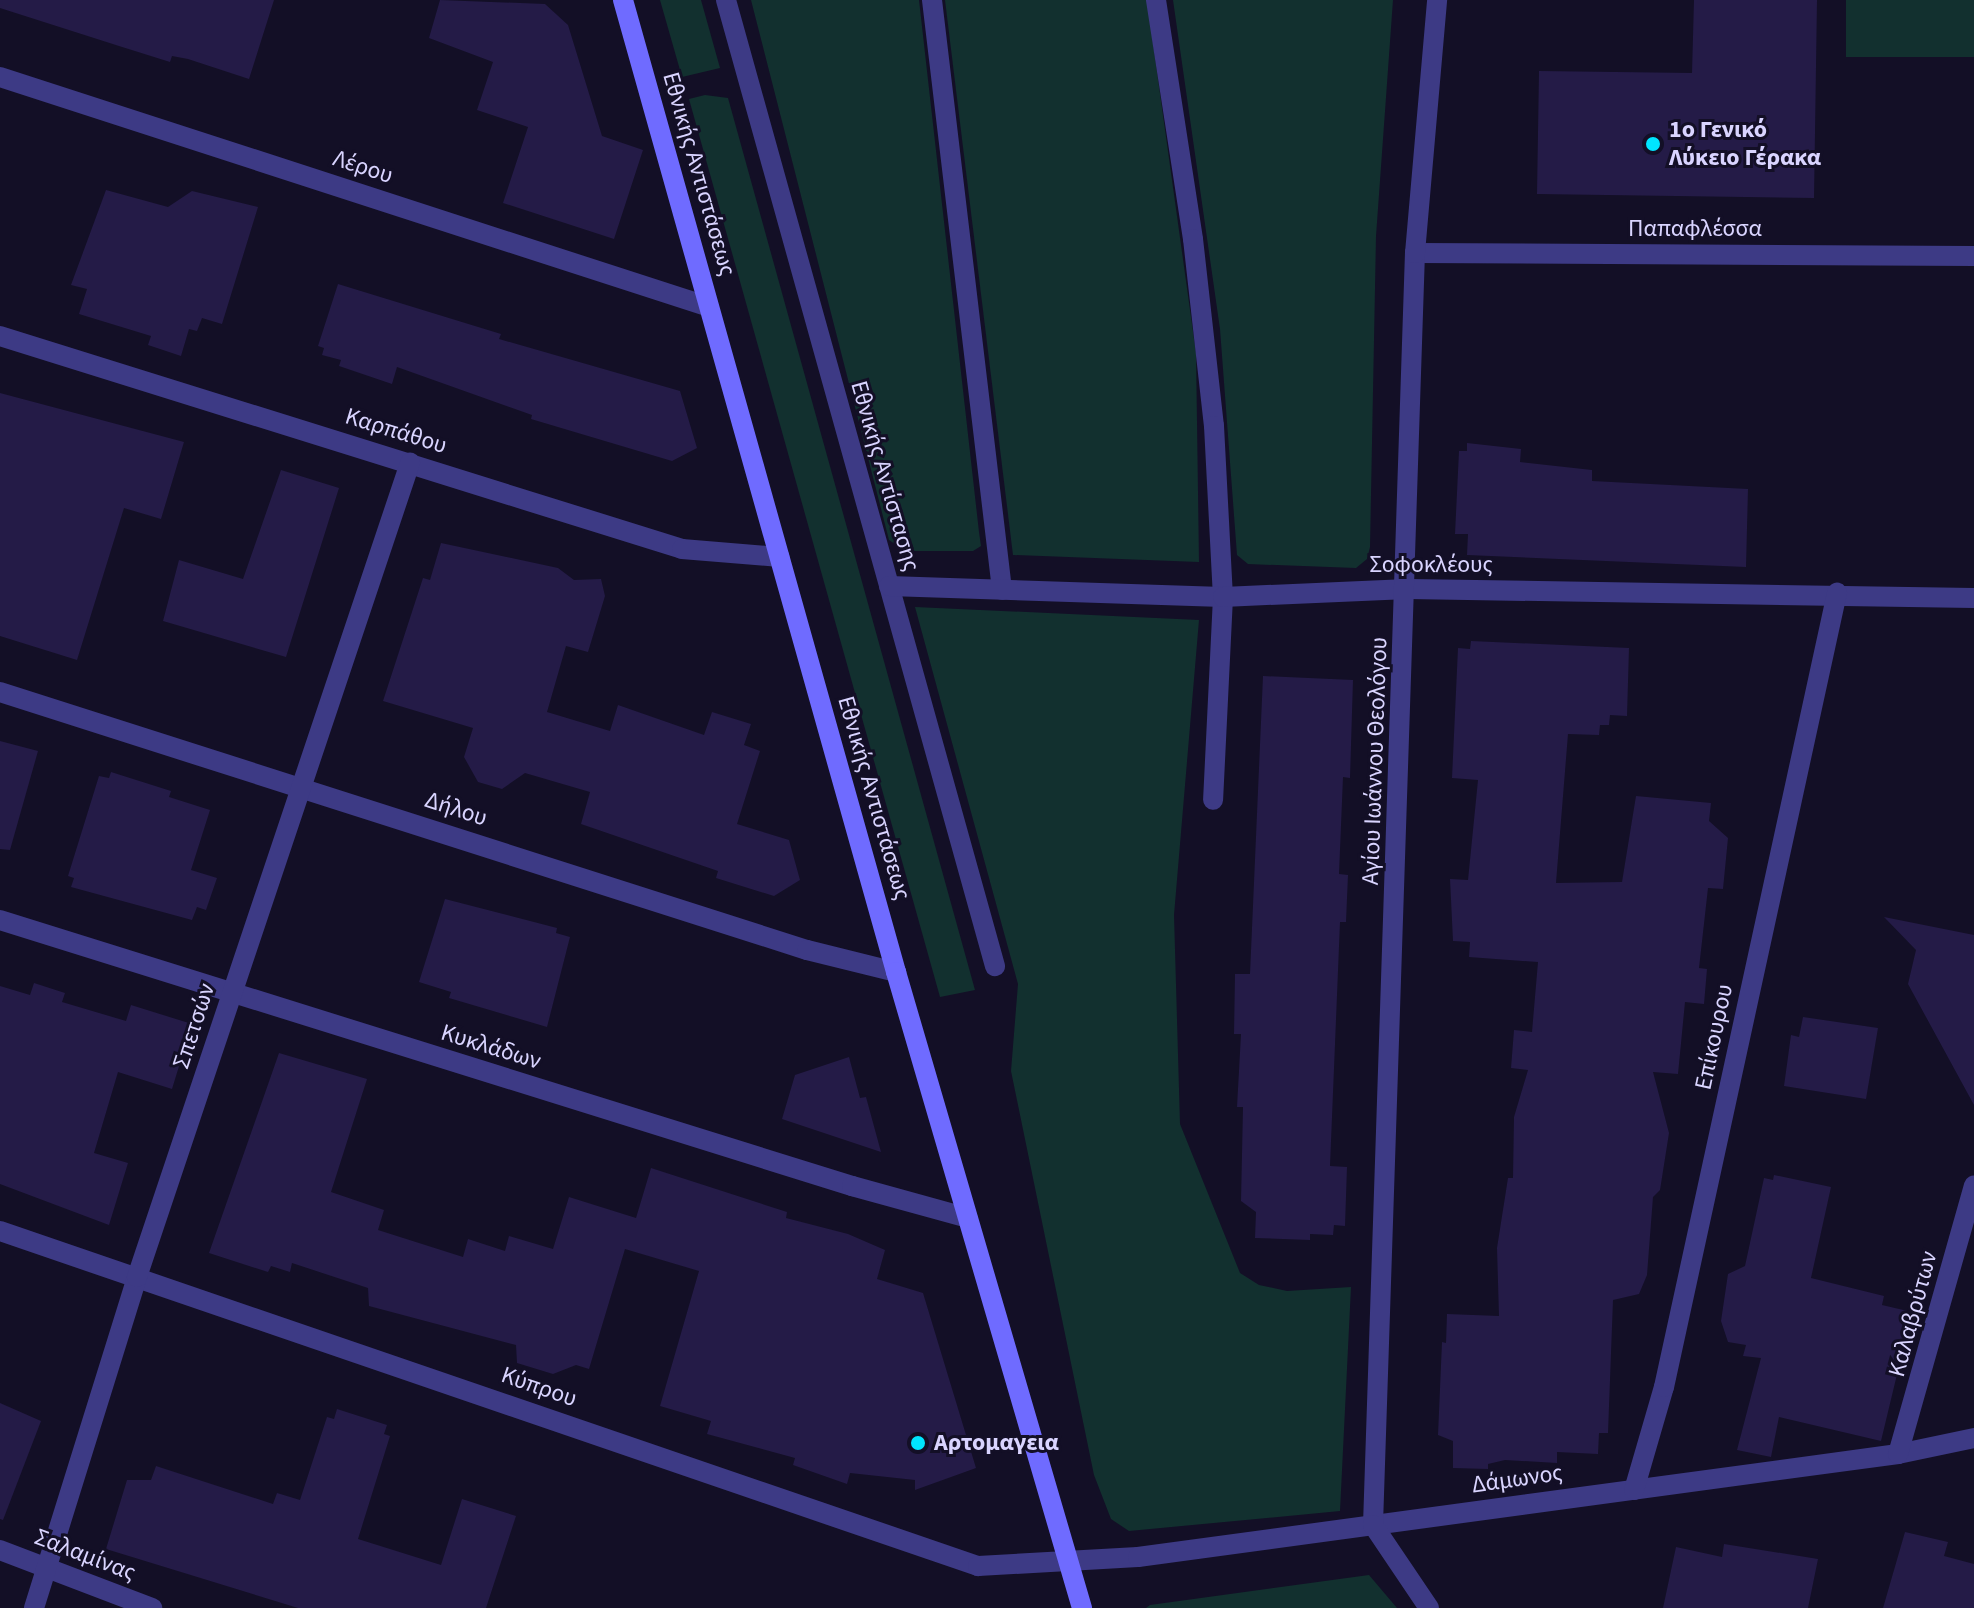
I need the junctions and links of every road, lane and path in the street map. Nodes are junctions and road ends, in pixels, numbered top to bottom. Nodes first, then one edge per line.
1 (623, 0) edge
2 (726, 0) edge
3 (932, 0) edge
4 (1156, 0) edge
5 (1437, 0) edge
6 (0, 77) edge
7 (1415, 253) junction
8 (1974, 256) edge
9 (709, 307) junction
10 (0, 336) edge
11 (410, 463) junction
12 (780, 557) junction
13 (889, 586) junction
14 (1408, 589) junction
15 (1002, 590) junction
16 (1837, 593) junction
17 (1223, 597) junction
18 (1974, 598) edge
19 (0, 692) edge
20 (302, 786) junction
21 (1213, 800) dead end
22 (0, 920) edge
23 (995, 966) dead end
24 (896, 972) junction
25 (232, 993) junction
26 (1974, 1186) edge
27 (968, 1218) junction
28 (0, 1231) edge
29 (137, 1277) junction
30 (1974, 1438) edge
31 (1898, 1454) junction
32 (1634, 1490) junction
33 (1373, 1525) junction
34 (0, 1550) edge
35 (1066, 1562) junction
36 (48, 1570) junction
37 (34, 1608) edge
38 (152, 1608) edge
39 (1082, 1608) edge
40 (1429, 1608) edge

1 - 9 street, Εθνικής Αντιστάσεως
2 - 13 street, Εθνικής Αντίστασης
3 - 15 street
4 - 17 street
5 - 7 street, Αγίου Ιωάννου Θεολόγου
6 - 9 street, Λέρου
7 - 8 street, Παπαφλέσσα
7 - 14 street, Αγίου Ιωάννου Θεολόγου
9 - 12 street, Εθνικής Αντιστάσεως
10 - 11 street, Καρπάθου
11 - 12 street, Καρπάθου
11 - 20 street, Σπετσών
12 - 24 street, Εθνικής Αντιστάσεως
13 - 15 street, Σοφοκλέους
13 - 23 street, Εθνικής Αντίστασης
14 - 16 street, Σοφοκλέους
14 - 17 street, Σοφοκλέους
14 - 33 street, Αγίου Ιωάννου Θεολόγου
15 - 17 street, Σοφοκλέους
16 - 18 street, Σοφοκλέους
16 - 32 street, Επίκουρου
17 - 21 street
19 - 20 street, Δήλου
20 - 24 street, Δήλου
20 - 25 street, Σπετσών
22 - 25 street, Κυκλάδων
24 - 27 street, Εθνικής Αντιστάσεως
25 - 27 street, Κυκλάδων
25 - 29 street, Σπετσών
26 - 31 street, Καλαβρύτων
27 - 35 street, Εθνικής Αντιστάσεως
28 - 29 street, Κύπρου
29 - 35 street, Κύπρου
29 - 36 street, Σπετσών
30 - 31 street, Δάμωνος
31 - 32 street, Δάμωνος
32 - 33 street, Δάμωνος
33 - 35 street, Δάμωνος
33 - 40 street
34 - 36 street, Σαλαμίνας
35 - 39 street, Εθνικής Αντιστάσεως
36 - 37 street, Σπετσών
36 - 38 street, Σαλαμίνας

